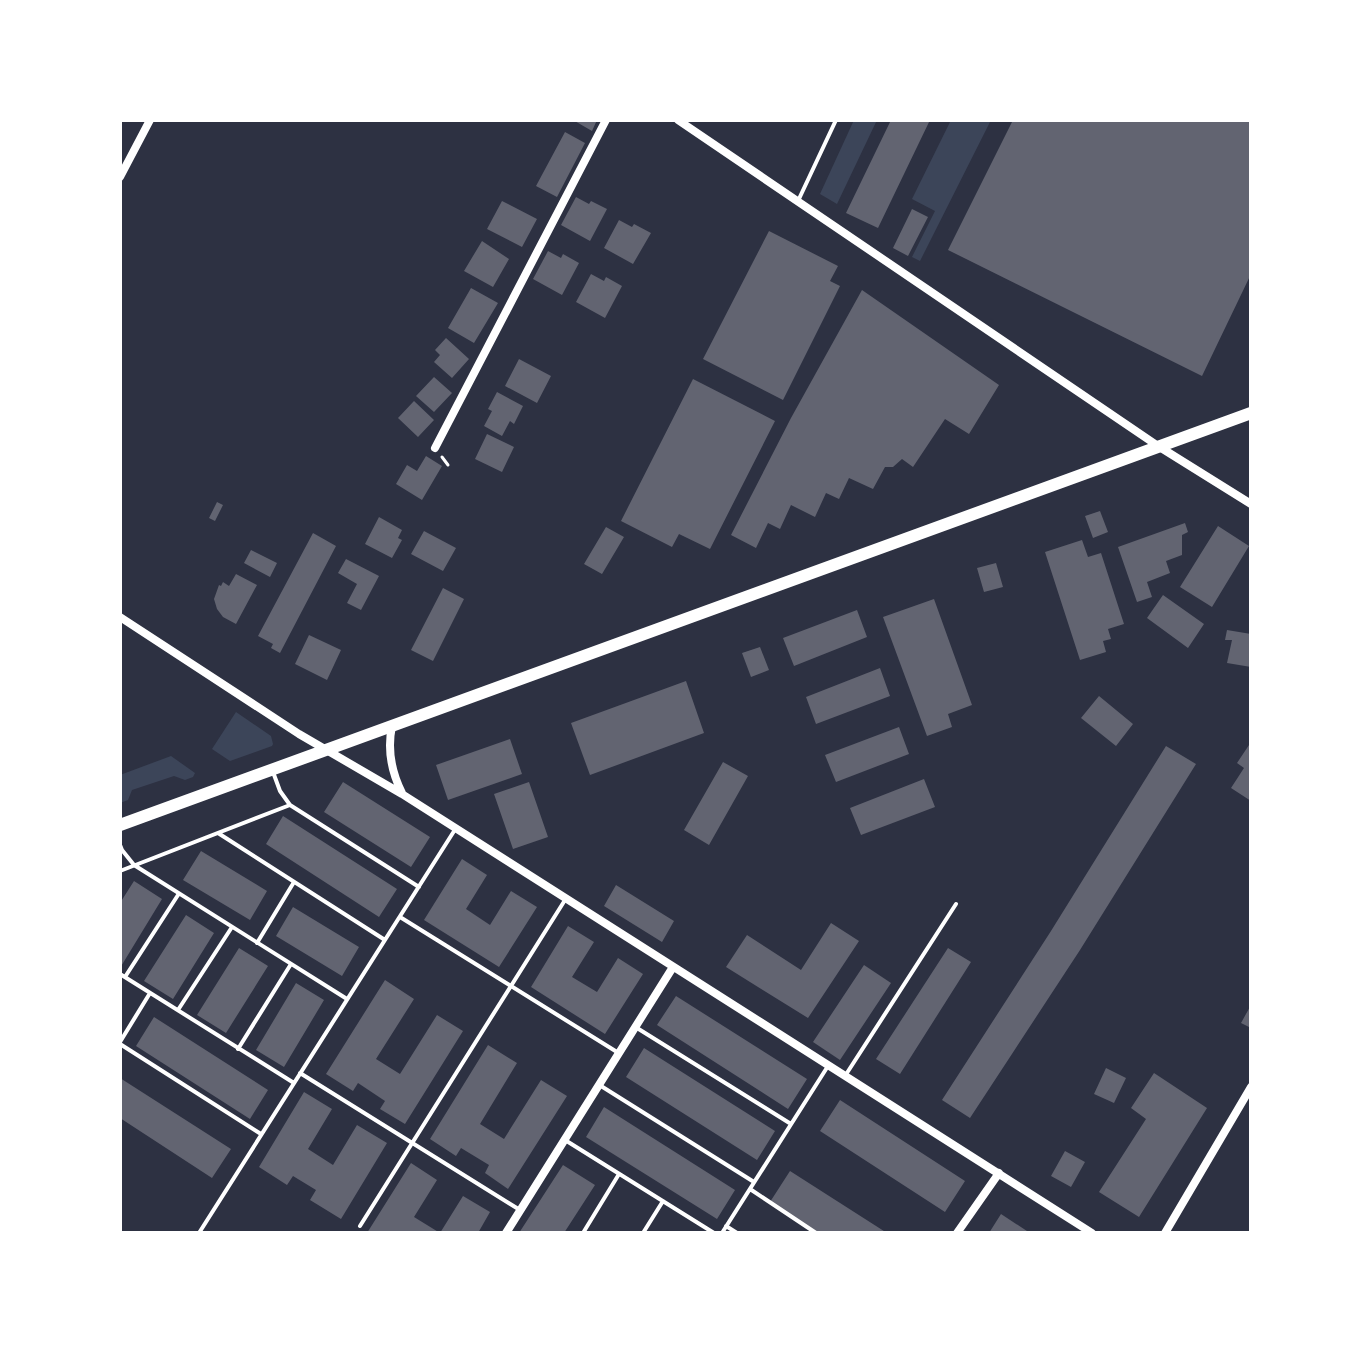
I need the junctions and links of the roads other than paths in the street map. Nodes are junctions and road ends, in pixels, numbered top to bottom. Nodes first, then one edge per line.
1 (150, 120) edge
2 (606, 120) edge
3 (678, 120) edge
4 (836, 120) edge
5 (120, 177) edge
6 (798, 201) junction
7 (1251, 413) edge
8 (1158, 446) junction
9 (435, 448) dead end
10 (1251, 504) edge
11 (120, 617) edge
12 (392, 725) junction
13 (325, 750) junction
14 (272, 768) junction
15 (402, 794) junction
16 (290, 805) junction
17 (120, 825) edge
18 (456, 828) junction
19 (218, 833) junction
20 (120, 845) edge
21 (134, 865) junction
22 (120, 871) edge
23 (294, 882) junction
24 (419, 887) junction
25 (178, 894) junction
26 (566, 898) junction
27 (956, 904) dead end
28 (400, 917) junction
29 (232, 927) junction
30 (385, 940) junction
31 (257, 943) junction
32 (291, 964) junction
33 (673, 967) junction
34 (122, 975) edge
35 (511, 986) junction
36 (150, 993) junction
37 (347, 999) junction
38 (178, 1010) junction
39 (635, 1027) junction
40 (120, 1043) edge
41 (238, 1049) junction
42 (619, 1053) junction
43 (828, 1065) junction
44 (300, 1073) junction
45 (845, 1076) junction
46 (294, 1083) junction
47 (599, 1085) junction
48 (1251, 1087) edge
49 (791, 1124) junction
50 (261, 1134) junction
51 (565, 1140) junction
52 (412, 1143) junction
53 (999, 1173) junction
54 (619, 1174) junction
55 (754, 1182) junction
56 (750, 1189) junction
57 (663, 1201) junction
58 (520, 1210) junction
59 (360, 1226) dead end
60 (726, 1226) junction
61 (199, 1233) edge
62 (506, 1233) edge
63 (583, 1233) edge
64 (643, 1233) edge
65 (714, 1233) edge
66 (722, 1233) edge
67 (737, 1233) edge
68 (816, 1233) edge
69 (957, 1233) edge
70 (1092, 1233) edge
71 (1165, 1233) edge

1 - 5 street
2 - 9 street
3 - 6 street
4 - 6 lane
6 - 8 street
7 - 8 main road
8 - 10 street
8 - 12 main road
11 - 13 street
12 - 13 main road
12 - 15 street
13 - 14 main road
13 - 15 street
14 - 16 lane
14 - 17 main road
15 - 18 street
16 - 19 lane
16 - 24 lane
18 - 24 lane
18 - 26 street
19 - 21 lane
19 - 23 lane
20 - 21 lane
21 - 22 lane
21 - 25 lane
23 - 30 lane
23 - 31 lane
24 - 28 lane
25 - 29 lane
25 - 34 lane
26 - 33 street
26 - 35 lane
27 - 45 lane
28 - 30 lane
28 - 35 lane
29 - 31 lane
29 - 38 lane
30 - 37 lane
31 - 32 lane
32 - 37 lane
32 - 41 lane
33 - 39 street
33 - 43 street
34 - 36 lane
35 - 42 lane
35 - 52 lane
36 - 38 lane
36 - 40 lane
37 - 44 lane
38 - 41 lane
39 - 42 street
39 - 49 lane
40 - 50 lane
41 - 46 lane
42 - 47 street
43 - 45 street
43 - 49 lane
44 - 46 lane
44 - 52 lane
45 - 53 street
46 - 50 lane
47 - 51 street
47 - 55 lane
48 - 71 street
49 - 55 lane
50 - 61 lane
51 - 54 lane
51 - 58 street
52 - 58 lane
52 - 59 lane
53 - 69 street
53 - 70 street
54 - 57 lane
54 - 63 lane
55 - 56 lane
56 - 60 lane
56 - 68 lane
57 - 64 lane
57 - 65 lane
58 - 62 street
60 - 66 lane
60 - 67 lane

